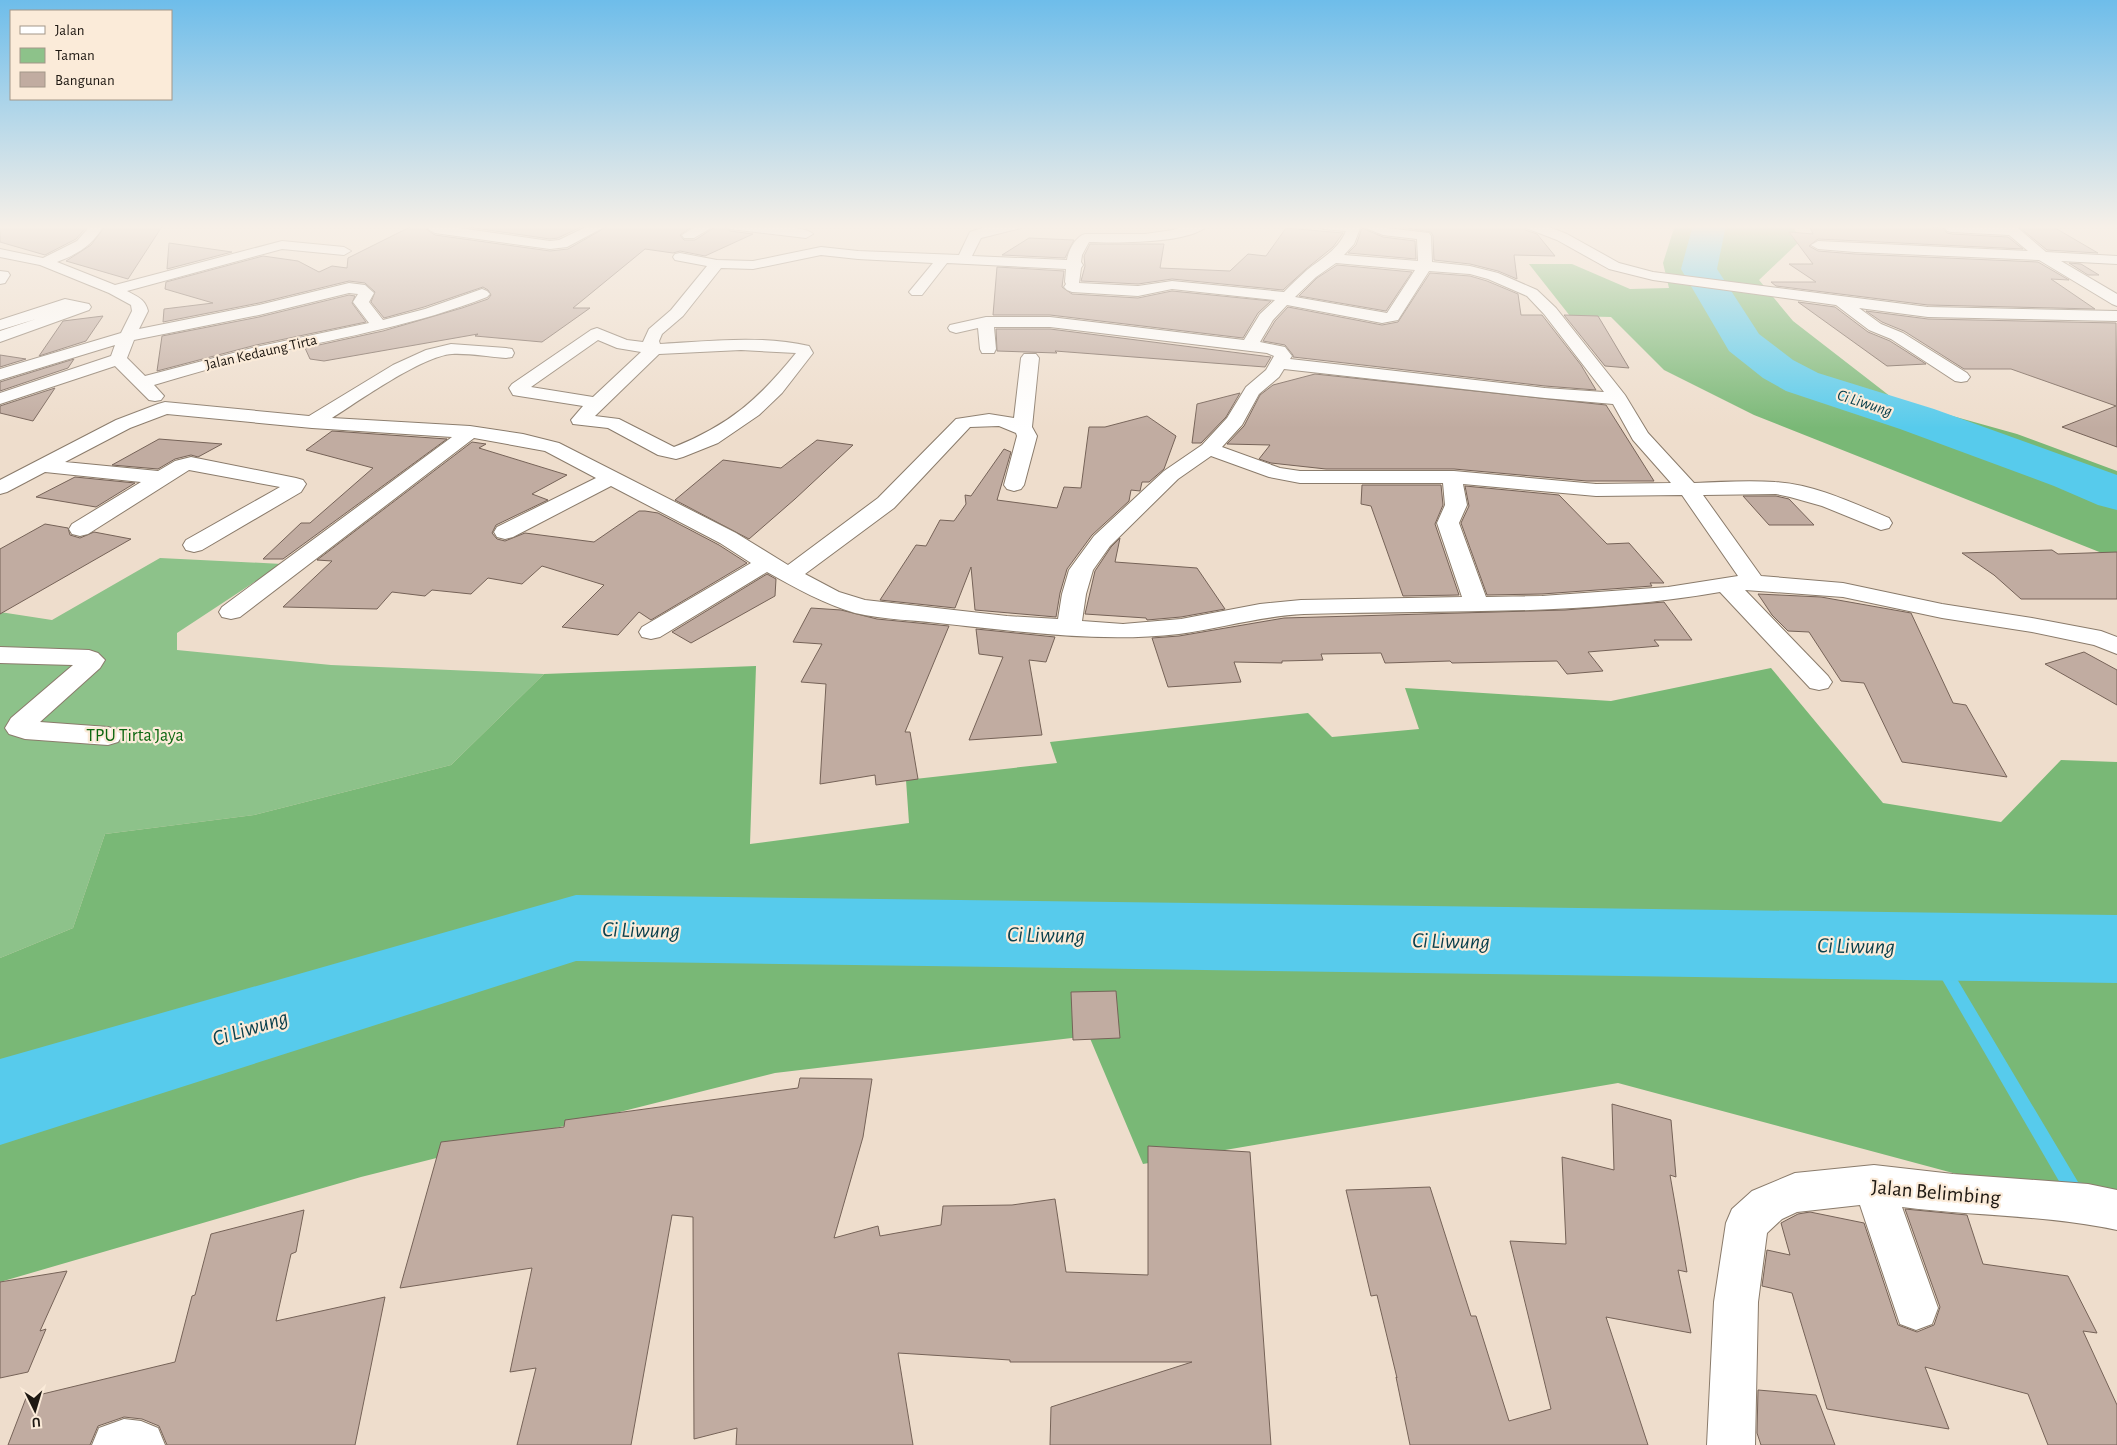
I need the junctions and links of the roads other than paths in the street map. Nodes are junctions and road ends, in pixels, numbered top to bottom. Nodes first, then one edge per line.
1 (118, 292) edge
2 (336, 292) edge
3 (365, 292) edge
4 (691, 292) edge
5 (1069, 292) edge
6 (1239, 292) edge
7 (1292, 292) edge
8 (1408, 292) edge
9 (1532, 292) edge
10 (1786, 292) edge
11 (2103, 292) edge
12 (482, 294) dead end
13 (1286, 298) junction
14 (1838, 299) junction
15 (2117, 301) edge
16 (2117, 316) edge
17 (986, 322) junction
18 (1050, 322) junction
19 (0, 325) edge
20 (379, 325) junction
21 (956, 328) dead end
22 (127, 336) junction
23 (3, 340) edge
24 (1249, 346) junction
25 (654, 349) junction
26 (988, 349) dead end
27 (506, 353) dead end
28 (61, 355) junction
29 (1030, 358) dead end
30 (118, 359) junction
31 (1280, 362) junction
32 (0, 375) edge
33 (1961, 377) dead end
34 (143, 382) junction
35 (0, 399) edge
36 (1619, 399) junction
37 (598, 403) junction
38 (165, 408) junction
39 (580, 420) junction
40 (312, 422) junction
41 (1023, 426) junction
42 (470, 432) junction
43 (552, 446) junction
44 (1209, 449) junction
45 (42, 466) junction
46 (1454, 477) junction
47 (162, 478) junction
48 (613, 478) junction
49 (6, 482) edge
50 (1014, 485) dead end
51 (1687, 488) junction
52 (1881, 523) dead end
53 (80, 529) dead end
54 (505, 532) dead end
55 (194, 545) dead end
56 (767, 563) junction
57 (789, 574) junction
58 (1754, 582) junction
59 (1726, 584) junction
60 (1477, 605) junction
61 (231, 612) dead end
62 (1070, 626) junction
63 (651, 632) dead end
64 (2117, 646) edge
65 (0, 655) edge
66 (1818, 682) dead end
67 (108, 736) dead end
68 (1874, 1184) junction
69 (2117, 1210) edge
70 (1916, 1308) dead end
71 (116, 1445) edge
72 (141, 1445) edge
73 (1731, 1445) edge

1 - 22 street
2 - 22 street
3 - 20 street
4 - 25 street
5 - 18 street
6 - 13 street
7 - 13 street
8 - 13 street
9 - 36 street
10 - 14 street
11 - 15 street
12 - 20 street, Jalan Kedaung Tirta
13 - 24 street
14 - 16 street
14 - 33 street
17 - 18 street
17 - 21 street
17 - 26 street
18 - 24 street
19 - 23 street
20 - 34 street, Jalan Kedaung Tirta
22 - 28 street
22 - 30 street
23 - 28 street
24 - 31 street
25 - 37 street
25 - 37 street
25 - 39 street
27 - 40 street
28 - 32 street
29 - 41 street
30 - 34 street
30 - 35 street
31 - 36 street
31 - 44 street
34 - 38 street
36 - 51 street
37 - 39 street
38 - 40 street
38 - 45 street
39 - 43 street
40 - 42 street
41 - 50 street
41 - 57 street
42 - 43 street
42 - 61 street
43 - 48 street
44 - 46 street
44 - 62 street
45 - 47 street
45 - 49 street
46 - 51 street
46 - 60 street
47 - 53 street
47 - 55 street
48 - 54 street
48 - 56 street
51 - 52 street
51 - 58 street
56 - 57 street
56 - 63 street
57 - 62 street
58 - 59 street
58 - 64 street
59 - 60 street
59 - 66 street
60 - 62 street
65 - 67 street
68 - 69 street, Jalan Belimbing
68 - 70 street
68 - 73 street, Jalan Belimbing
71 - 72 street

